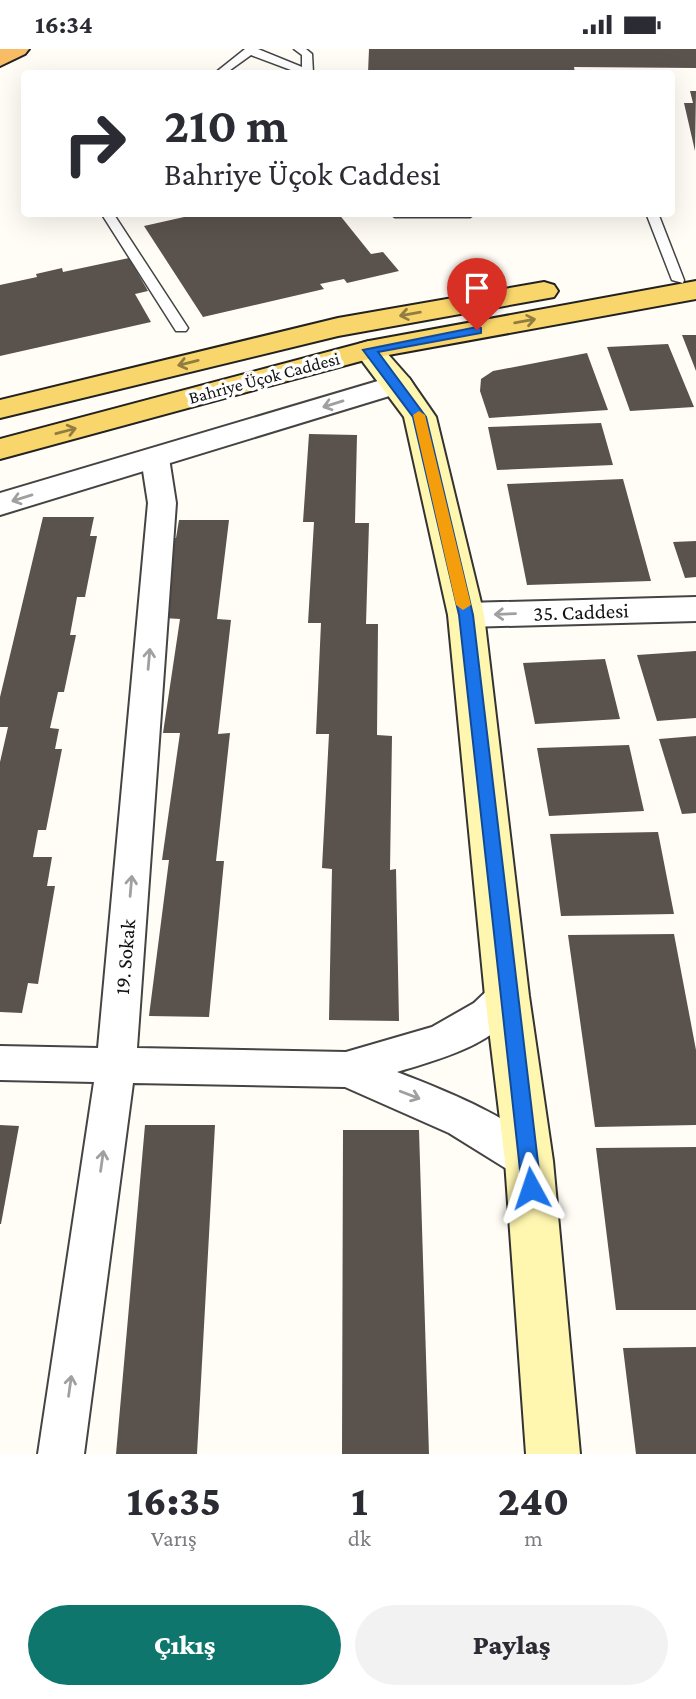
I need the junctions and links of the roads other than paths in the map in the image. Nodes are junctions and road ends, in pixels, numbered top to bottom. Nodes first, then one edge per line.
1 (17, 49) edge
2 (299, 49) edge
3 (251, 50) edge
4 (0, 59) edge
5 (224, 70) edge
6 (301, 70) edge
7 (308, 70) edge
8 (110, 217) edge
9 (654, 217) edge
10 (690, 283) edge
11 (181, 328) dead end
12 (337, 328) junction
13 (369, 350) junction
14 (398, 384) junction
15 (0, 409) edge
16 (0, 449) edge
17 (155, 458) junction
18 (0, 504) edge
19 (696, 609) edge
20 (466, 615) junction
21 (508, 996) junction
22 (0, 1063) edge
23 (116, 1066) junction
24 (346, 1070) junction
25 (529, 1161) junction
26 (61, 1454) edge
27 (553, 1454) edge

1 - 4 highway
2 - 7 lane
3 - 5 lane
3 - 6 lane
8 - 11 lane
9 - 10 lane
10 -> 12 main road, Bahriye Üçok Caddesi
13 -> 10 main road, Bahriye Üçok Caddesi
12 - 13 main road
12 -> 15 main road, Bahriye Üçok Caddesi
13 - 14 main road
16 -> 13 main road, Bahriye Üçok Caddesi
14 -> 17 street
14 - 20 main road
17 -> 18 street
23 -> 17 street, 19. Sokak
19 -> 20 street, 35. Caddesi
20 - 21 main road
21 - 24 street
21 - 25 main road
22 - 23 street
23 - 24 street
26 -> 23 street, 19. Sokak
24 -> 25 street
25 - 27 main road

